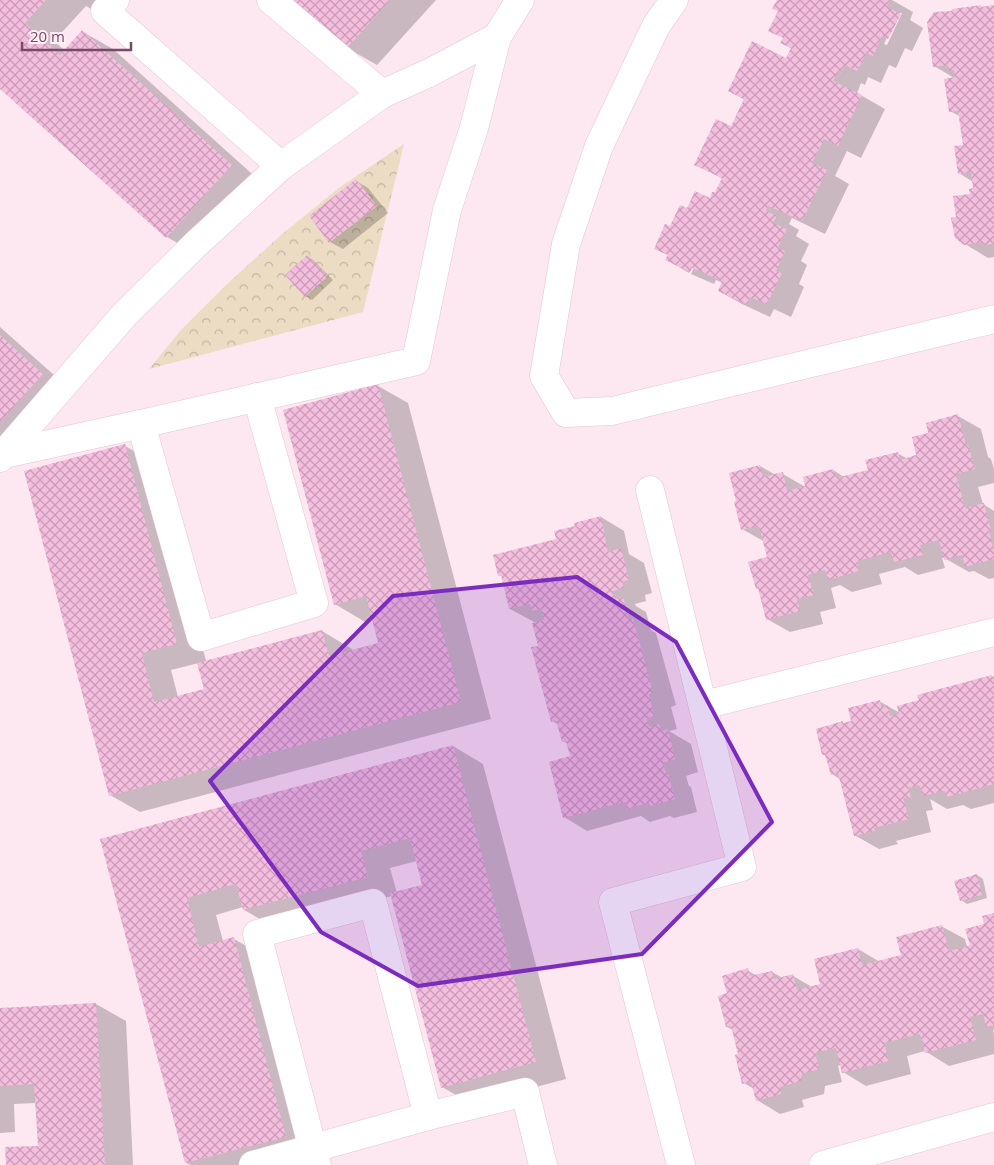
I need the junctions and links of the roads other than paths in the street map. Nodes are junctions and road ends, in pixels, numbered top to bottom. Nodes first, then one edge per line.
1 (115, 0) edge
2 (271, 0) edge
3 (520, 0) edge
4 (674, 0) edge
5 (497, 37) junction
6 (382, 94) junction
7 (281, 166) junction
8 (994, 319) edge
9 (257, 397) junction
10 (141, 424) junction
11 (2, 456) edge
12 (650, 490) dead end
13 (994, 632) edge
14 (704, 705) junction
15 (428, 1116) junction
16 (994, 1117) edge
17 (314, 1157) edge
18 (253, 1165) edge
19 (543, 1165) edge
20 (681, 1165) edge
21 (823, 1165) edge

1 - 7 street
2 - 6 street
3 - 5 street
4 - 8 street
5 - 6 street
5 - 9 street
6 - 7 street
7 - 11 street
9 - 10 street
9 - 10 street
10 - 11 street
12 - 14 street
13 - 14 street
14 - 20 street
15 - 17 street
15 - 17 street
15 - 19 street
16 - 21 street
17 - 18 street

